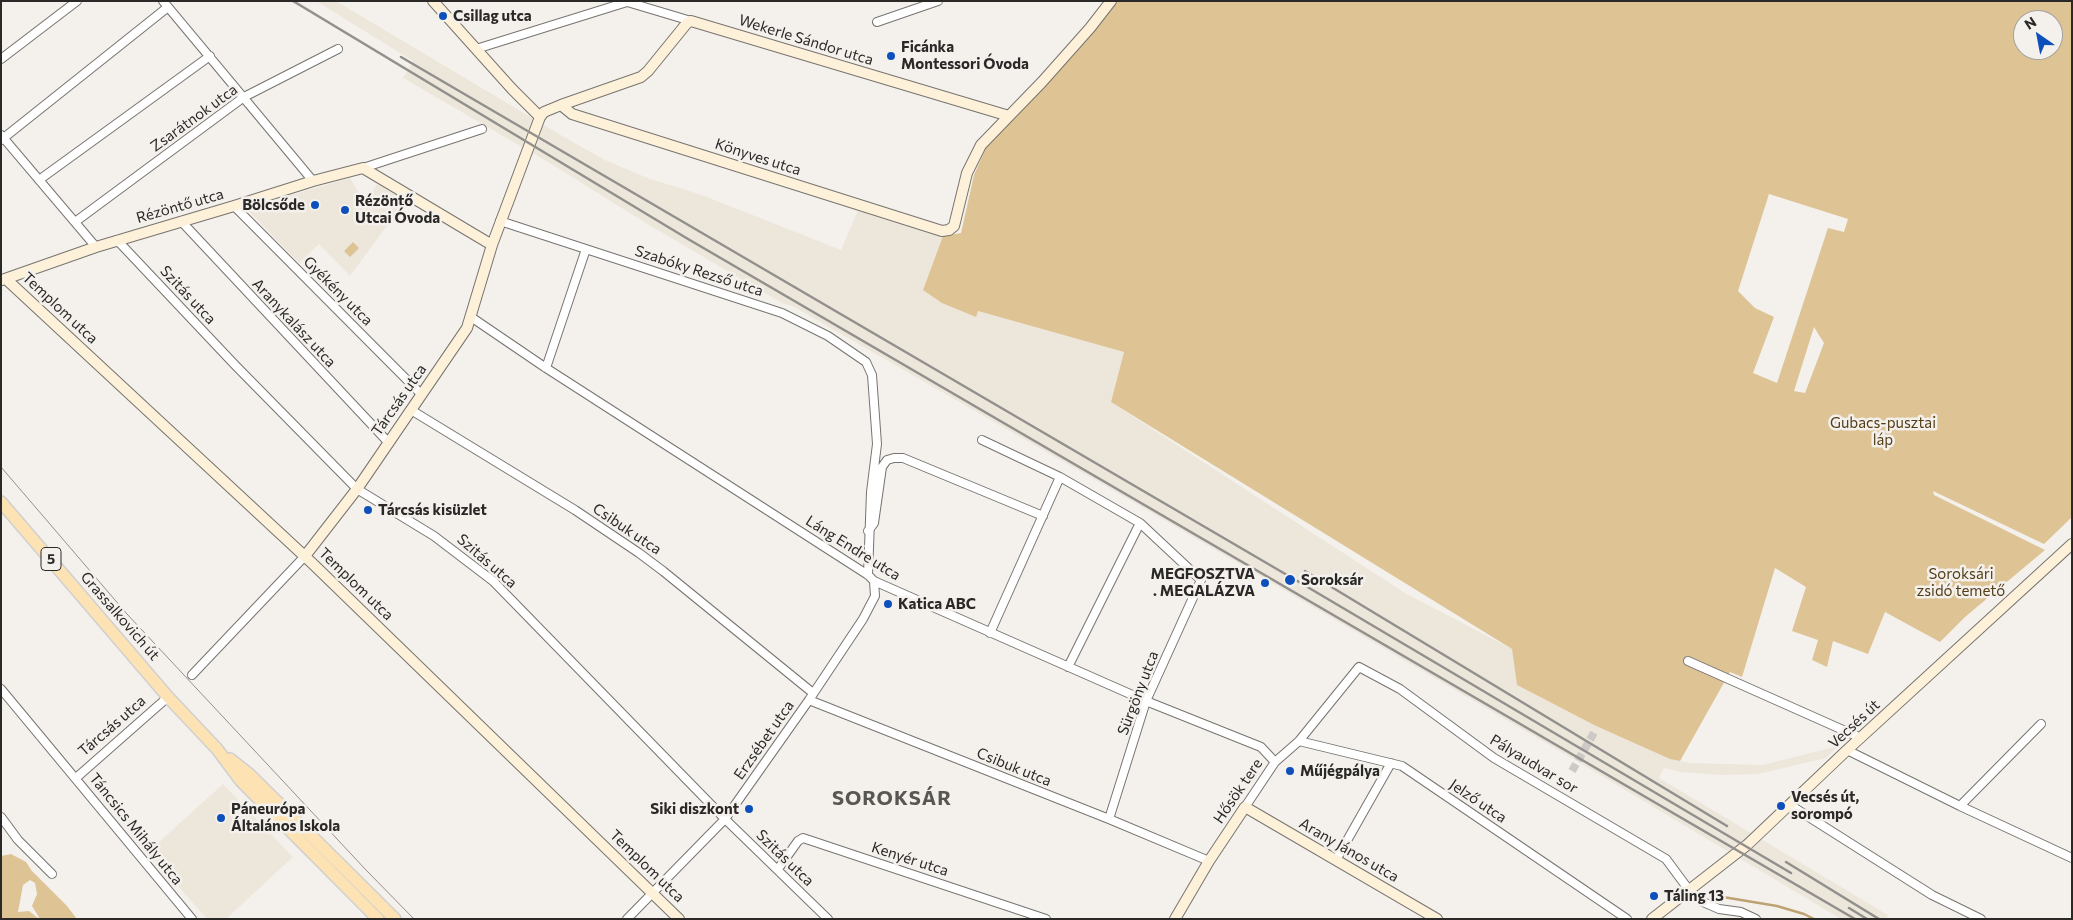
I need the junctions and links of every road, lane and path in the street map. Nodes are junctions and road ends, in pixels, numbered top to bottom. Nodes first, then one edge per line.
1 (77, 1) edge
2 (434, 1) edge
3 (938, 1) edge
4 (1111, 1) edge
5 (625, 2) edge
6 (165, 4) edge
7 (691, 21) junction
8 (877, 22) dead end
9 (338, 49) dead end
10 (476, 49) junction
11 (210, 56) junction
12 (1, 59) edge
13 (244, 97) junction
14 (561, 105) junction
15 (1010, 116) junction
16 (540, 117) junction
17 (482, 129) dead end
18 (2, 138) edge
19 (363, 168) junction
20 (39, 180) junction
21 (313, 181) junction
22 (234, 206) junction
23 (181, 221) junction
24 (75, 222) junction
25 (500, 222) junction
26 (117, 240) junction
27 (492, 244) junction
28 (96, 247) junction
29 (586, 249) junction
30 (4, 280) edge
31 (471, 317) junction
32 (546, 368) junction
33 (422, 395) junction
34 (411, 410) junction
35 (982, 440) dead end
36 (388, 442) junction
37 (1060, 477) junction
38 (357, 489) junction
39 (1, 502) edge
40 (1043, 516) junction
41 (1140, 523) junction
42 (868, 531) junction
43 (2072, 544) edge
44 (305, 556) junction
45 (868, 575) junction
46 (874, 581) junction
47 (990, 633) junction
48 (1688, 661) dead end
49 (1068, 667) junction
50 (1359, 667) joint
51 (192, 675) dead end
52 (1, 689) edge
53 (811, 696) junction
54 (168, 697) junction
55 (1146, 701) junction
56 (2041, 724) dead end
57 (1861, 738) junction
58 (1299, 741) junction
59 (216, 749) junction
60 (1847, 750) junction
61 (1275, 762) junction
62 (1391, 763) junction
63 (76, 778) junction
64 (1790, 805) junction
65 (1960, 806) junction
66 (1245, 807) junction
67 (1, 817) edge
68 (725, 819) junction
69 (1109, 819) junction
70 (2072, 858) edge
71 (1336, 860) junction
72 (1209, 861) junction
73 (778, 869) junction
74 (52, 874) dead end
75 (1689, 890) junction
76 (653, 892) junction
77 (192, 919) edge
78 (378, 919) edge
79 (394, 919) edge
80 (627, 919) edge
81 (679, 919) edge
82 (828, 919) edge
83 (1046, 919) edge
84 (1175, 919) edge
85 (1437, 919) edge
86 (1627, 919) edge
87 (1652, 919) edge
88 (1756, 919) edge
89 (1981, 919) edge

1 - 12 street
2 - 10 main road
3 - 8 street
4 - 15 main road
5 - 7 street, Wekerle Sándor utca
5 - 10 street
6 - 11 street
6 - 18 street
7 - 14 main road
7 - 15 main road, Wekerle Sándor utca
9 - 13 street, Zsarátnok utca
10 - 16 main road
11 - 13 street
11 - 20 street
13 - 21 street
13 - 24 street, Zsarátnok utca
14 - 15 main road, Könyves utca
14 - 16 main road
16 - 25 main road, Tárcsás utca
17 - 19 street, Rézöntő utca
18 - 20 street
19 - 21 main road, Rézöntő utca
19 - 27 main road
20 - 24 street
21 - 22 main road, Rézöntő utca
22 - 23 main road, Rézöntő utca
22 - 33 street, Gyékény utca
23 - 26 main road, Rézöntő utca
23 - 36 street, Aranykalász utca
24 - 28 street
25 - 27 main road, Tárcsás utca
25 - 29 street, Szabóky Rezső utca
26 - 28 main road, Rézöntő utca
26 - 38 street, Szitás utca
27 - 31 main road, Tárcsás utca
28 - 30 main road, Rézöntő utca
29 - 32 street
29 - 42 street, Szabóky Rezső utca
30 - 44 main road, Templom utca
31 - 32 street, Láng Endre utca
31 - 33 main road, Tárcsás utca
32 - 45 street, Láng Endre utca
33 - 34 main road, Tárcsás utca
34 - 36 main road, Tárcsás utca
34 - 53 street, Csibuk utca
35 - 37 street
36 - 38 main road, Tárcsás utca
37 - 40 street
37 - 41 street
38 - 44 main road, Tárcsás utca
38 - 68 street, Szitás utca
39 - 54 main road, Grassalkovich út / 5
40 - 42 street
40 - 47 street
41 - 49 street
41 - 55 street, Sürgöny utca
42 - 45 street
43 - 57 main road, Vecsés út
44 - 51 street, Tárcsás utca
44 - 76 main road, Templom utca
45 - 46 street, Láng Endre utca
46 - 47 street, Láng Endre utca
46 - 53 street, Erzsébet utca
47 - 49 street, Láng Endre utca
48 - 57 street
49 - 55 street, Láng Endre utca
50 - 58 street, Hősök tere
50 - 75 street, Pályaudvar sor
52 - 63 street, Táncsics Mihály utca
53 - 68 street, Erzsébet utca
53 - 69 street, Csibuk utca
54 - 59 main road, Grassalkovich út / 5
54 - 63 street, Tárcsás utca
55 - 61 street, Láng Endre utca
55 - 69 street, Sürgöny utca
56 - 65 street
57 - 60 main road, Vecsés út
58 - 61 street, Hősök tere
58 - 62 street, Jelző utca
59 - 78 main road, Grassalkovich út / 5
59 - 79 main road, Grassalkovich út / 5
60 - 64 main road, Vecsés út
60 - 65 street
61 - 66 street, Hősök tere
62 - 71 street
62 - 86 street, Jelző utca
63 - 77 street, Táncsics Mihály utca
64 - 75 main road, Vecsés út
64 - 89 street
65 - 70 street
66 - 71 main road, Arany János utca
66 - 72 main road, Hősök tere
67 - 74 street
68 - 73 street, Szitás utca
68 - 76 street, Erzsébet utca
69 - 72 street, Csibuk utca
71 - 85 main road, Arany János utca
72 - 84 main road, Hősök tere
73 - 82 street, Szitás utca
73 - 83 street, Kenyér utca
75 - 87 main road, Vecsés út
75 - 88 street, Pályaudvar sor
76 - 80 street, Erzsébet utca
76 - 81 main road, Templom utca

